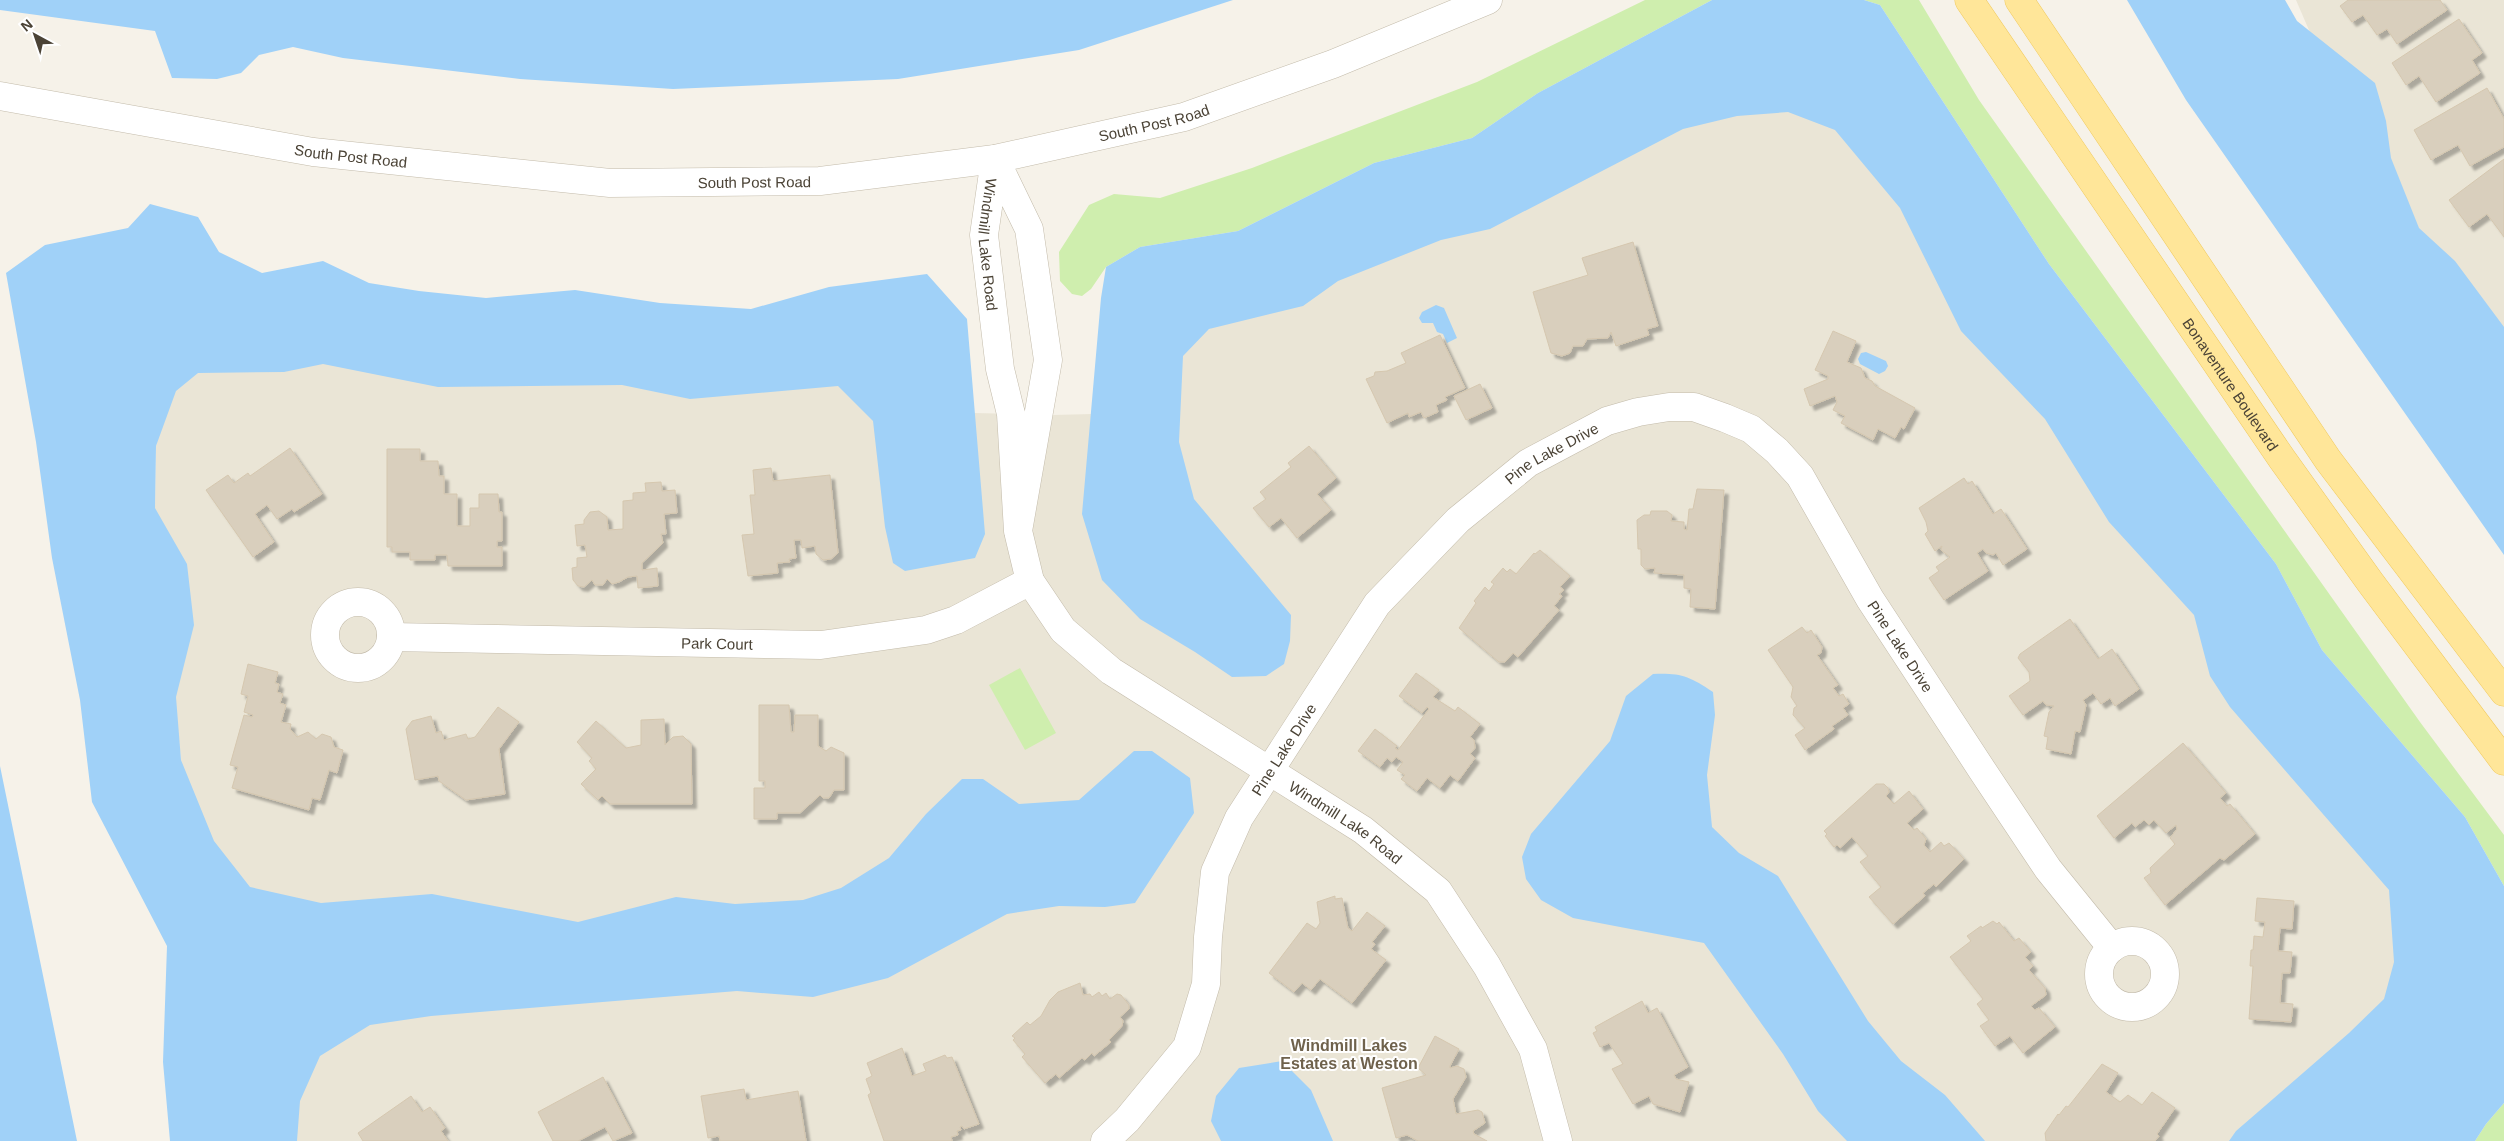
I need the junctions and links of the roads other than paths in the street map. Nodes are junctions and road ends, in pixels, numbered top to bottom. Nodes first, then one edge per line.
1 (1488, 0) edge
2 (1969, 0) edge
3 (2018, 0) edge
4 (0, 96) edge
5 (995, 159) junction
6 (1018, 531) junction
7 (1030, 581) junction
8 (392, 637) dead end
9 (2504, 692) edge
10 (2504, 761) edge
11 (1270, 769) junction
12 (2112, 948) dead end
13 (1104, 1141) edge
14 (1558, 1141) edge

1 - 5 street, South Post Road
2 - 10 main road, Bonaventure Boulevard
3 - 9 main road
4 - 5 street, South Post Road
5 - 6 street, Windmill Lake Road
5 - 6 street, Windmill Lake Road
6 - 7 street, Windmill Lake Road
7 - 8 street, Park Court
7 - 11 street, Windmill Lake Road
11 - 12 street, Pine Lake Drive
11 - 13 street, Pine Lake Drive
11 - 14 street, Windmill Lake Road

